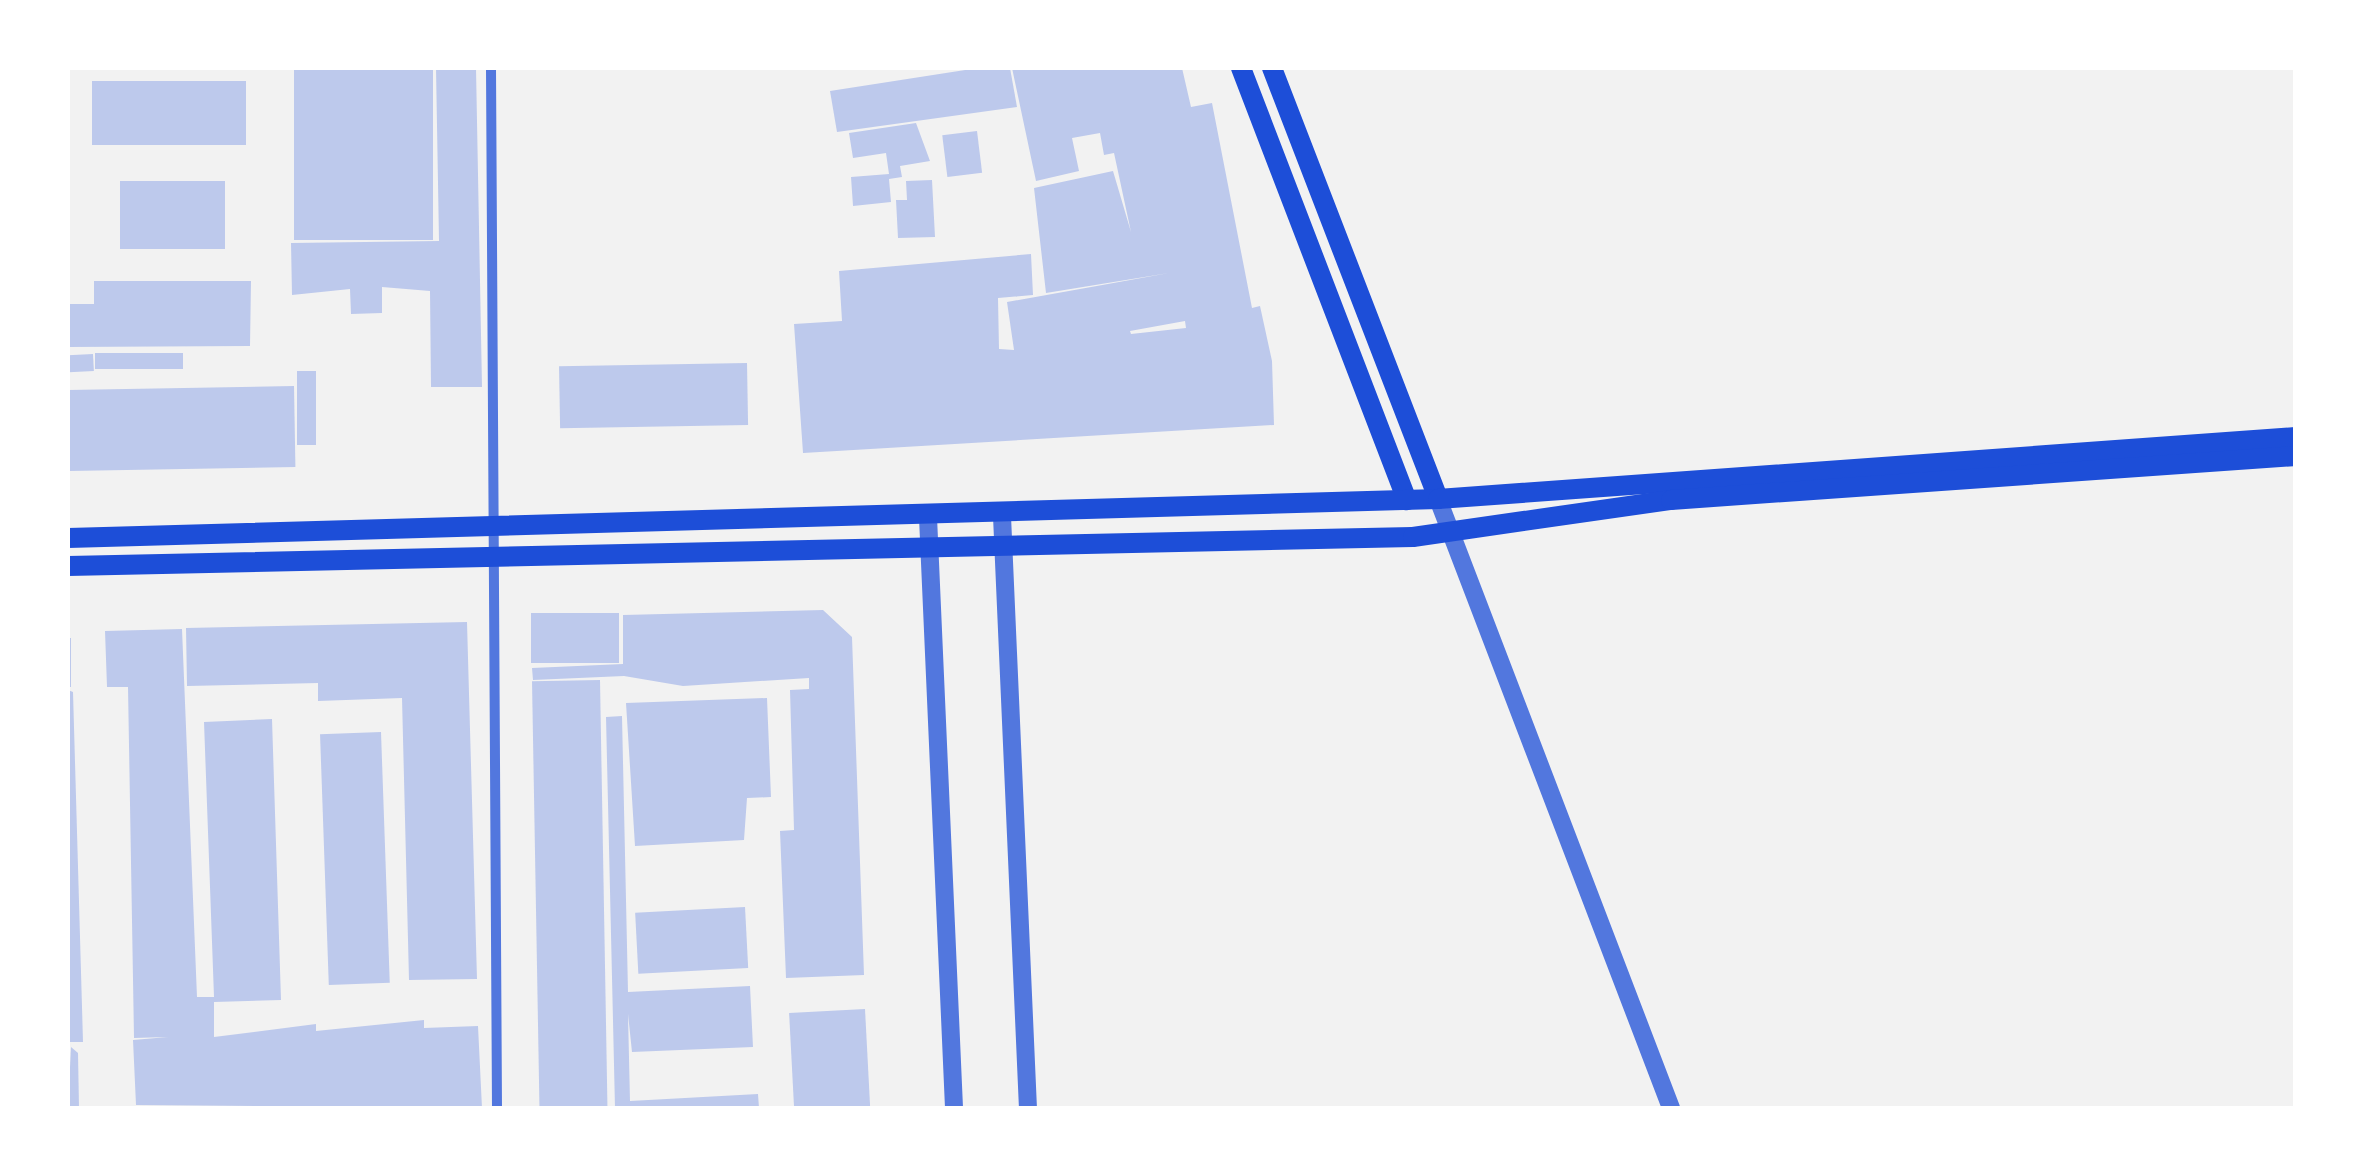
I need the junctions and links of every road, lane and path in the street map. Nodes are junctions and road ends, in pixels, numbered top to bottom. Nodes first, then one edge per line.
1 (491, 68) edge
2 (1241, 68) edge
3 (1272, 68) edge
4 (2296, 437) edge
5 (2296, 456) edge
6 (1438, 499) junction
7 (1408, 500) junction
8 (1002, 516) junction
9 (928, 517) junction
10 (493, 532) junction
11 (1448, 532) junction
12 (68, 538) edge
13 (1004, 546) junction
14 (930, 549) junction
15 (494, 560) junction
16 (68, 566) edge
17 (497, 1108) edge
18 (954, 1108) edge
19 (1028, 1108) edge
20 (1671, 1108) edge

1 - 10 street
2 - 7 main road
3 - 6 main road
4 - 6 main road
5 - 11 main road
6 - 7 main road
6 - 11 street
7 - 8 main road
8 - 9 main road
8 - 13 street
9 - 10 main road
9 - 14 street
10 - 12 main road
10 - 15 street
11 - 13 main road
11 - 20 street
13 - 14 main road
13 - 19 street
14 - 15 main road
14 - 18 street
15 - 16 main road
15 - 17 street

